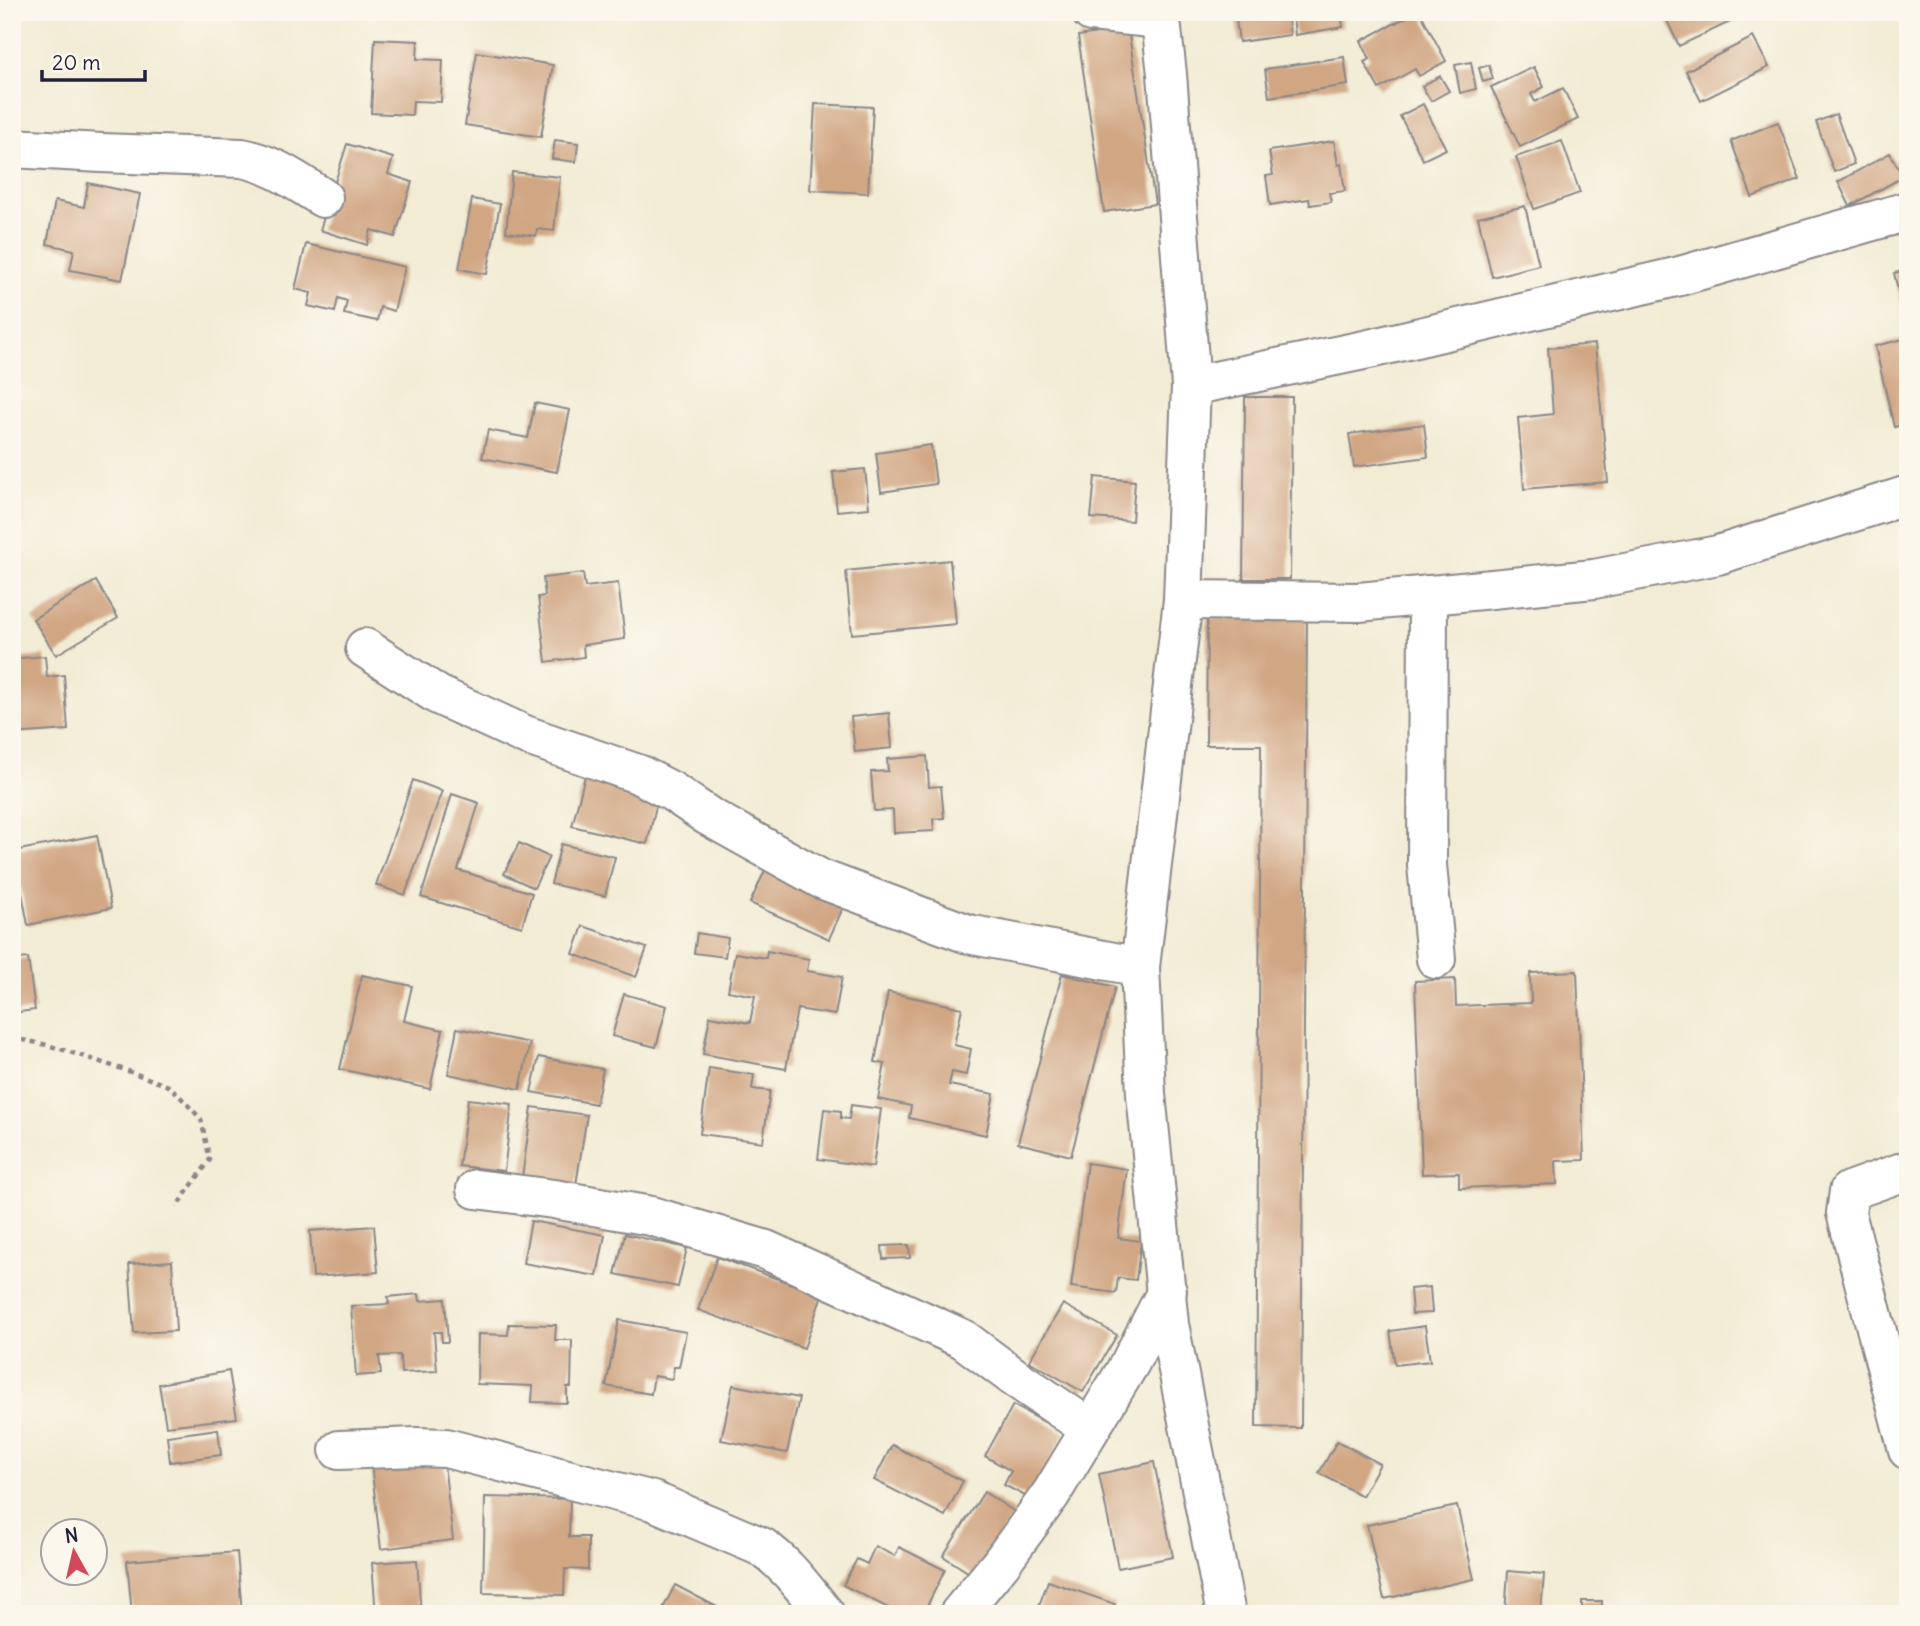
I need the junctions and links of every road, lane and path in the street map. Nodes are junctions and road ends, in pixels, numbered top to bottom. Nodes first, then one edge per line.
1 (1091, 12) edge
2 (1161, 15) edge
3 (12, 148) edge
4 (323, 198) dead end
5 (1908, 211) edge
6 (1191, 386) junction
7 (1908, 495) edge
8 (1428, 595) junction
9 (1183, 600) junction
10 (365, 648) dead end
11 (1436, 960) dead end
12 (1140, 967) junction
13 (12, 1038) edge
14 (1908, 1170) edge
15 (476, 1189) dead end
16 (176, 1207) dead end
17 (1167, 1291) junction
18 (1089, 1428) junction
19 (339, 1450) dead end
20 (1908, 1450) edge
21 (825, 1614) edge
22 (959, 1614) edge
23 (1226, 1614) edge

1 - 2 street
2 - 6 street
3 - 4 street
5 - 6 street
6 - 9 street
7 - 8 street
8 - 9 street
8 - 11 street
9 - 12 street
10 - 12 street
12 - 17 street
13 - 16 path
14 - 20 street
15 - 18 street
17 - 18 street
17 - 23 street
18 - 22 street
19 - 21 street

